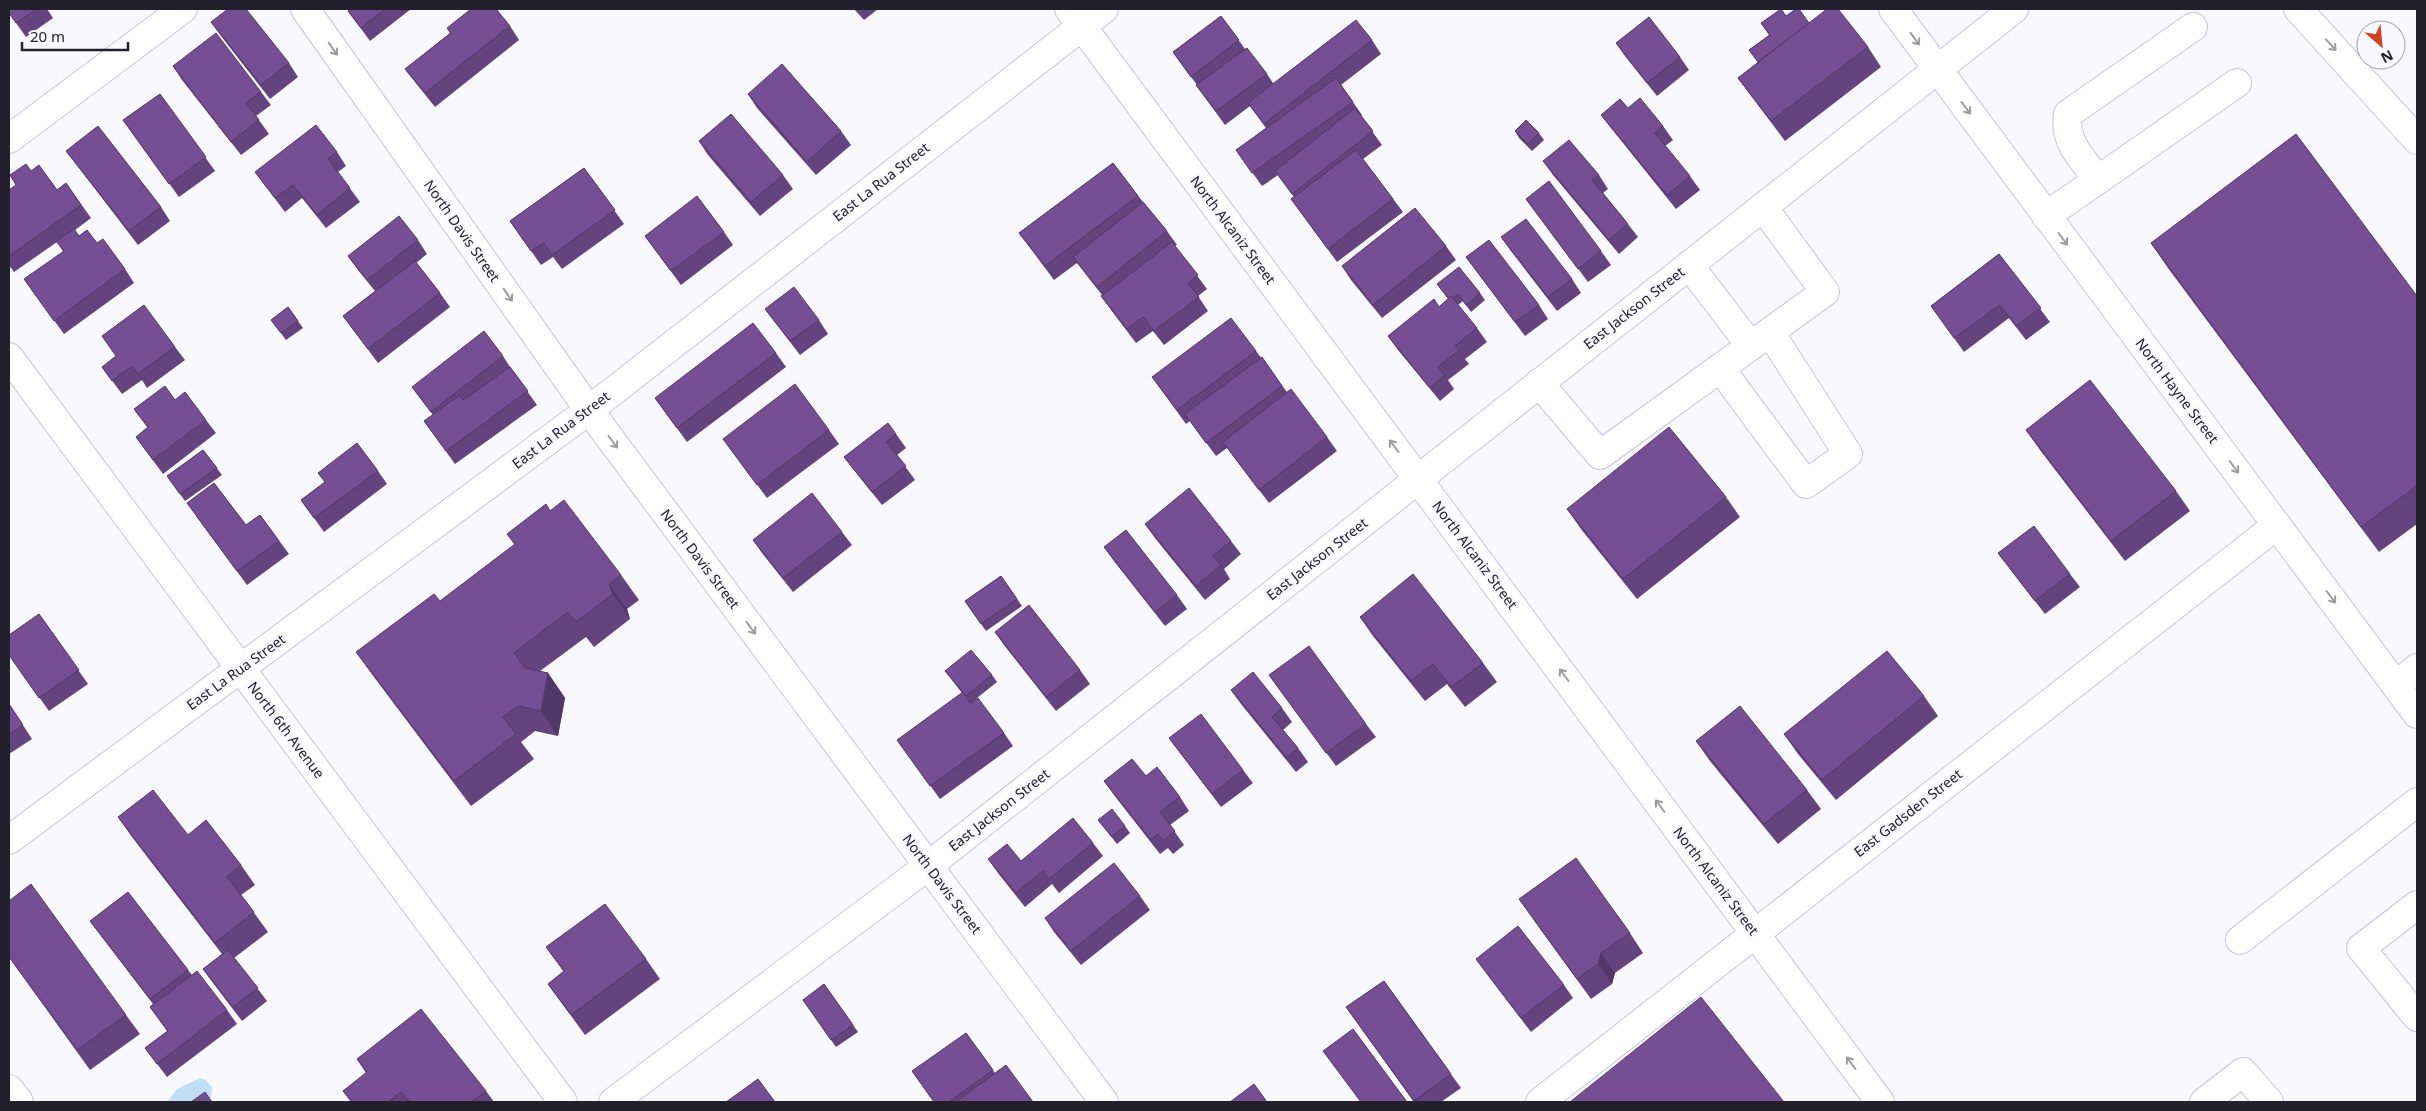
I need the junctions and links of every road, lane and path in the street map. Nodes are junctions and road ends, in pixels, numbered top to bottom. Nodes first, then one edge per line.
1 (183, 9) edge
2 (305, 9) edge
3 (1104, 9) edge
4 (1893, 9) edge
5 (2014, 9) edge
6 (2298, 9) edge
7 (1075, 18) edge
8 (2193, 27) dead end
9 (1937, 69) junction
10 (2237, 83) dead end
11 (9, 139) edge
12 (2417, 140) edge
13 (2098, 180) junction
14 (1763, 207) junction
15 (2046, 216) junction
16 (1689, 265) junction
17 (1761, 339) junction
18 (9, 357) edge
19 (1720, 368) junction
20 (1539, 383) junction
21 (589, 410) junction
22 (1418, 479) junction
23 (2277, 525) junction
24 (2417, 668) edge
25 (240, 669) junction
26 (2396, 685) junction
27 (2417, 714) edge
28 (2417, 802) edge
29 (9, 840) edge
30 (928, 866) junction
31 (2417, 905) edge
32 (1755, 933) junction
33 (2240, 940) dead end
34 (2417, 1017) edge
35 (9, 1089) edge
36 (19, 1102) edge
37 (564, 1102) edge
38 (613, 1102) edge
39 (1104, 1102) edge
40 (1540, 1102) edge
41 (1880, 1102) edge
42 (2204, 1102) edge
43 (2269, 1102) edge

1 - 11 main road
2 -> 21 main road, North Davis Street
3 - 7 main road, East La Rua Street
4 -> 9 main road, North Hayne Street
5 - 9 main road, East Jackson Street
6 -> 12 main road
7 - 21 main road, East La Rua Street
22 -> 7 main road, North Alcaniz Street
8 - 13 main road
9 - 14 main road, East Jackson Street
9 -> 15 main road, North Hayne Street
10 - 13 main road
13 - 15 main road
14 - 16 main road, East Jackson Street
14 - 17 main road
15 -> 23 main road, North Hayne Street
16 - 17 main road
16 - 20 main road, East Jackson Street
17 - 19 main road
17 - 19 main road
18 - 25 main road, North 6th Avenue
19 - 20 main road
20 - 22 main road, East Jackson Street
21 - 25 main road, East La Rua Street
21 -> 30 main road, North Davis Street
22 - 30 main road, East Jackson Street
32 -> 22 main road, North Alcaniz Street
23 -> 26 main road, North Hayne Street
23 - 32 main road, East Gadsden Street
24 - 26 main road
25 - 29 main road, East La Rua Street
25 - 37 main road, North 6th Avenue
26 - 27 main road, North Hayne Street
28 - 33 main road
30 - 38 main road, East Jackson Street
30 - 39 main road, North Davis Street
31 - 34 main road
32 - 40 main road, East Gadsden Street
41 -> 32 main road, North Alcaniz Street
35 - 36 main road
42 - 43 main road

